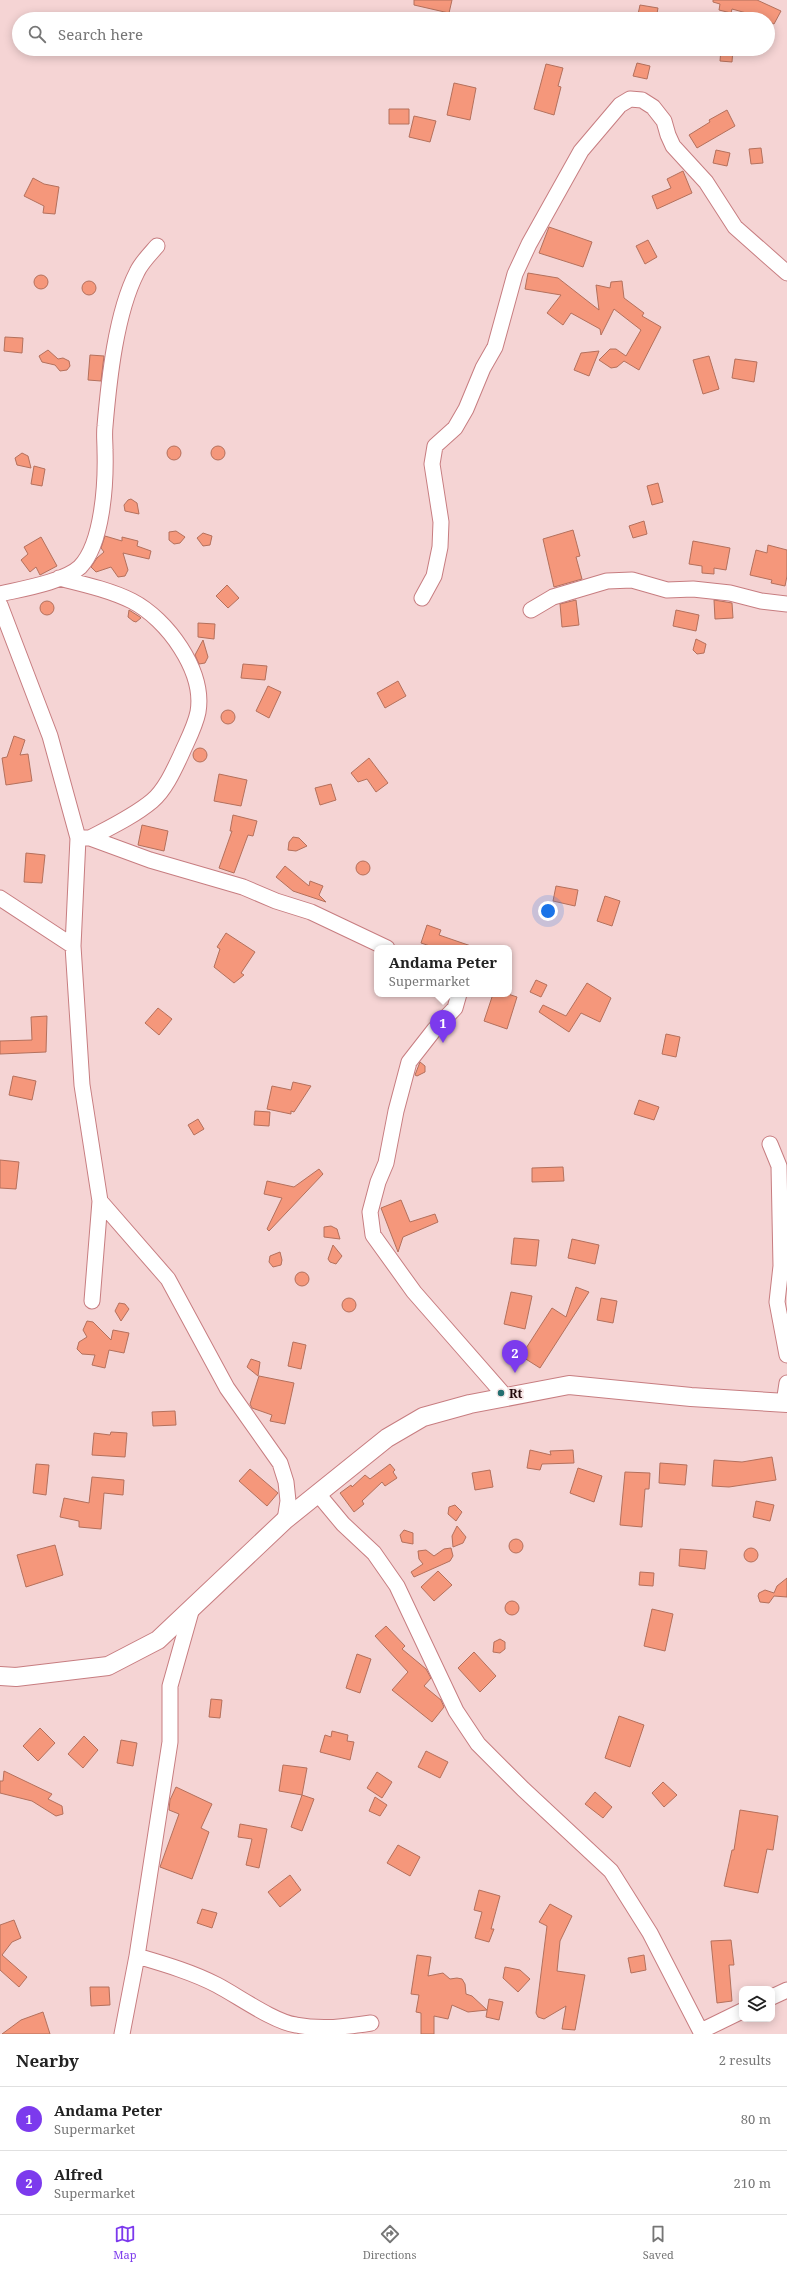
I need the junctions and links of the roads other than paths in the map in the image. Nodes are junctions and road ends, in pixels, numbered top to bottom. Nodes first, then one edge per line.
1 (157, 246) dead end
2 (787, 273) edge
3 (59, 578) junction
4 (0, 594) edge
5 (422, 598) dead end
6 (787, 604) edge
7 (0, 605) edge
8 (531, 610) dead end
9 (84, 838) junction
10 (0, 898) edge
11 (381, 945) edge
12 (73, 946) junction
13 (458, 997) edge
14 (770, 1144) dead end
15 (100, 1201) junction
16 (92, 1301) dead end
17 (787, 1355) edge
18 (787, 1383) edge
19 (506, 1397) junction
20 (786, 1403) edge
21 (318, 1494) junction
22 (285, 1520) junction
23 (192, 1608) junction
24 (0, 1676) edge
25 (137, 1956) junction
26 (787, 1990) edge
27 (775, 1996) edge
28 (739, 2014) edge
29 (371, 2023) dead end
30 (124, 2032) edge
31 (701, 2033) edge

1 - 3 street
2 - 5 street
3 - 4 street
3 - 9 street
6 - 8 street
7 - 9 street
9 - 11 street
9 - 12 street
10 - 12 street
12 - 15 street
13 - 19 street
14 - 17 street
15 - 16 street
15 - 22 street
18 - 20 street
19 - 20 street
19 - 21 street
21 - 22 street
21 - 31 street
22 - 23 street
23 - 24 street
23 - 25 street
25 - 29 street
25 - 30 street
26 - 27 street
28 - 31 street

